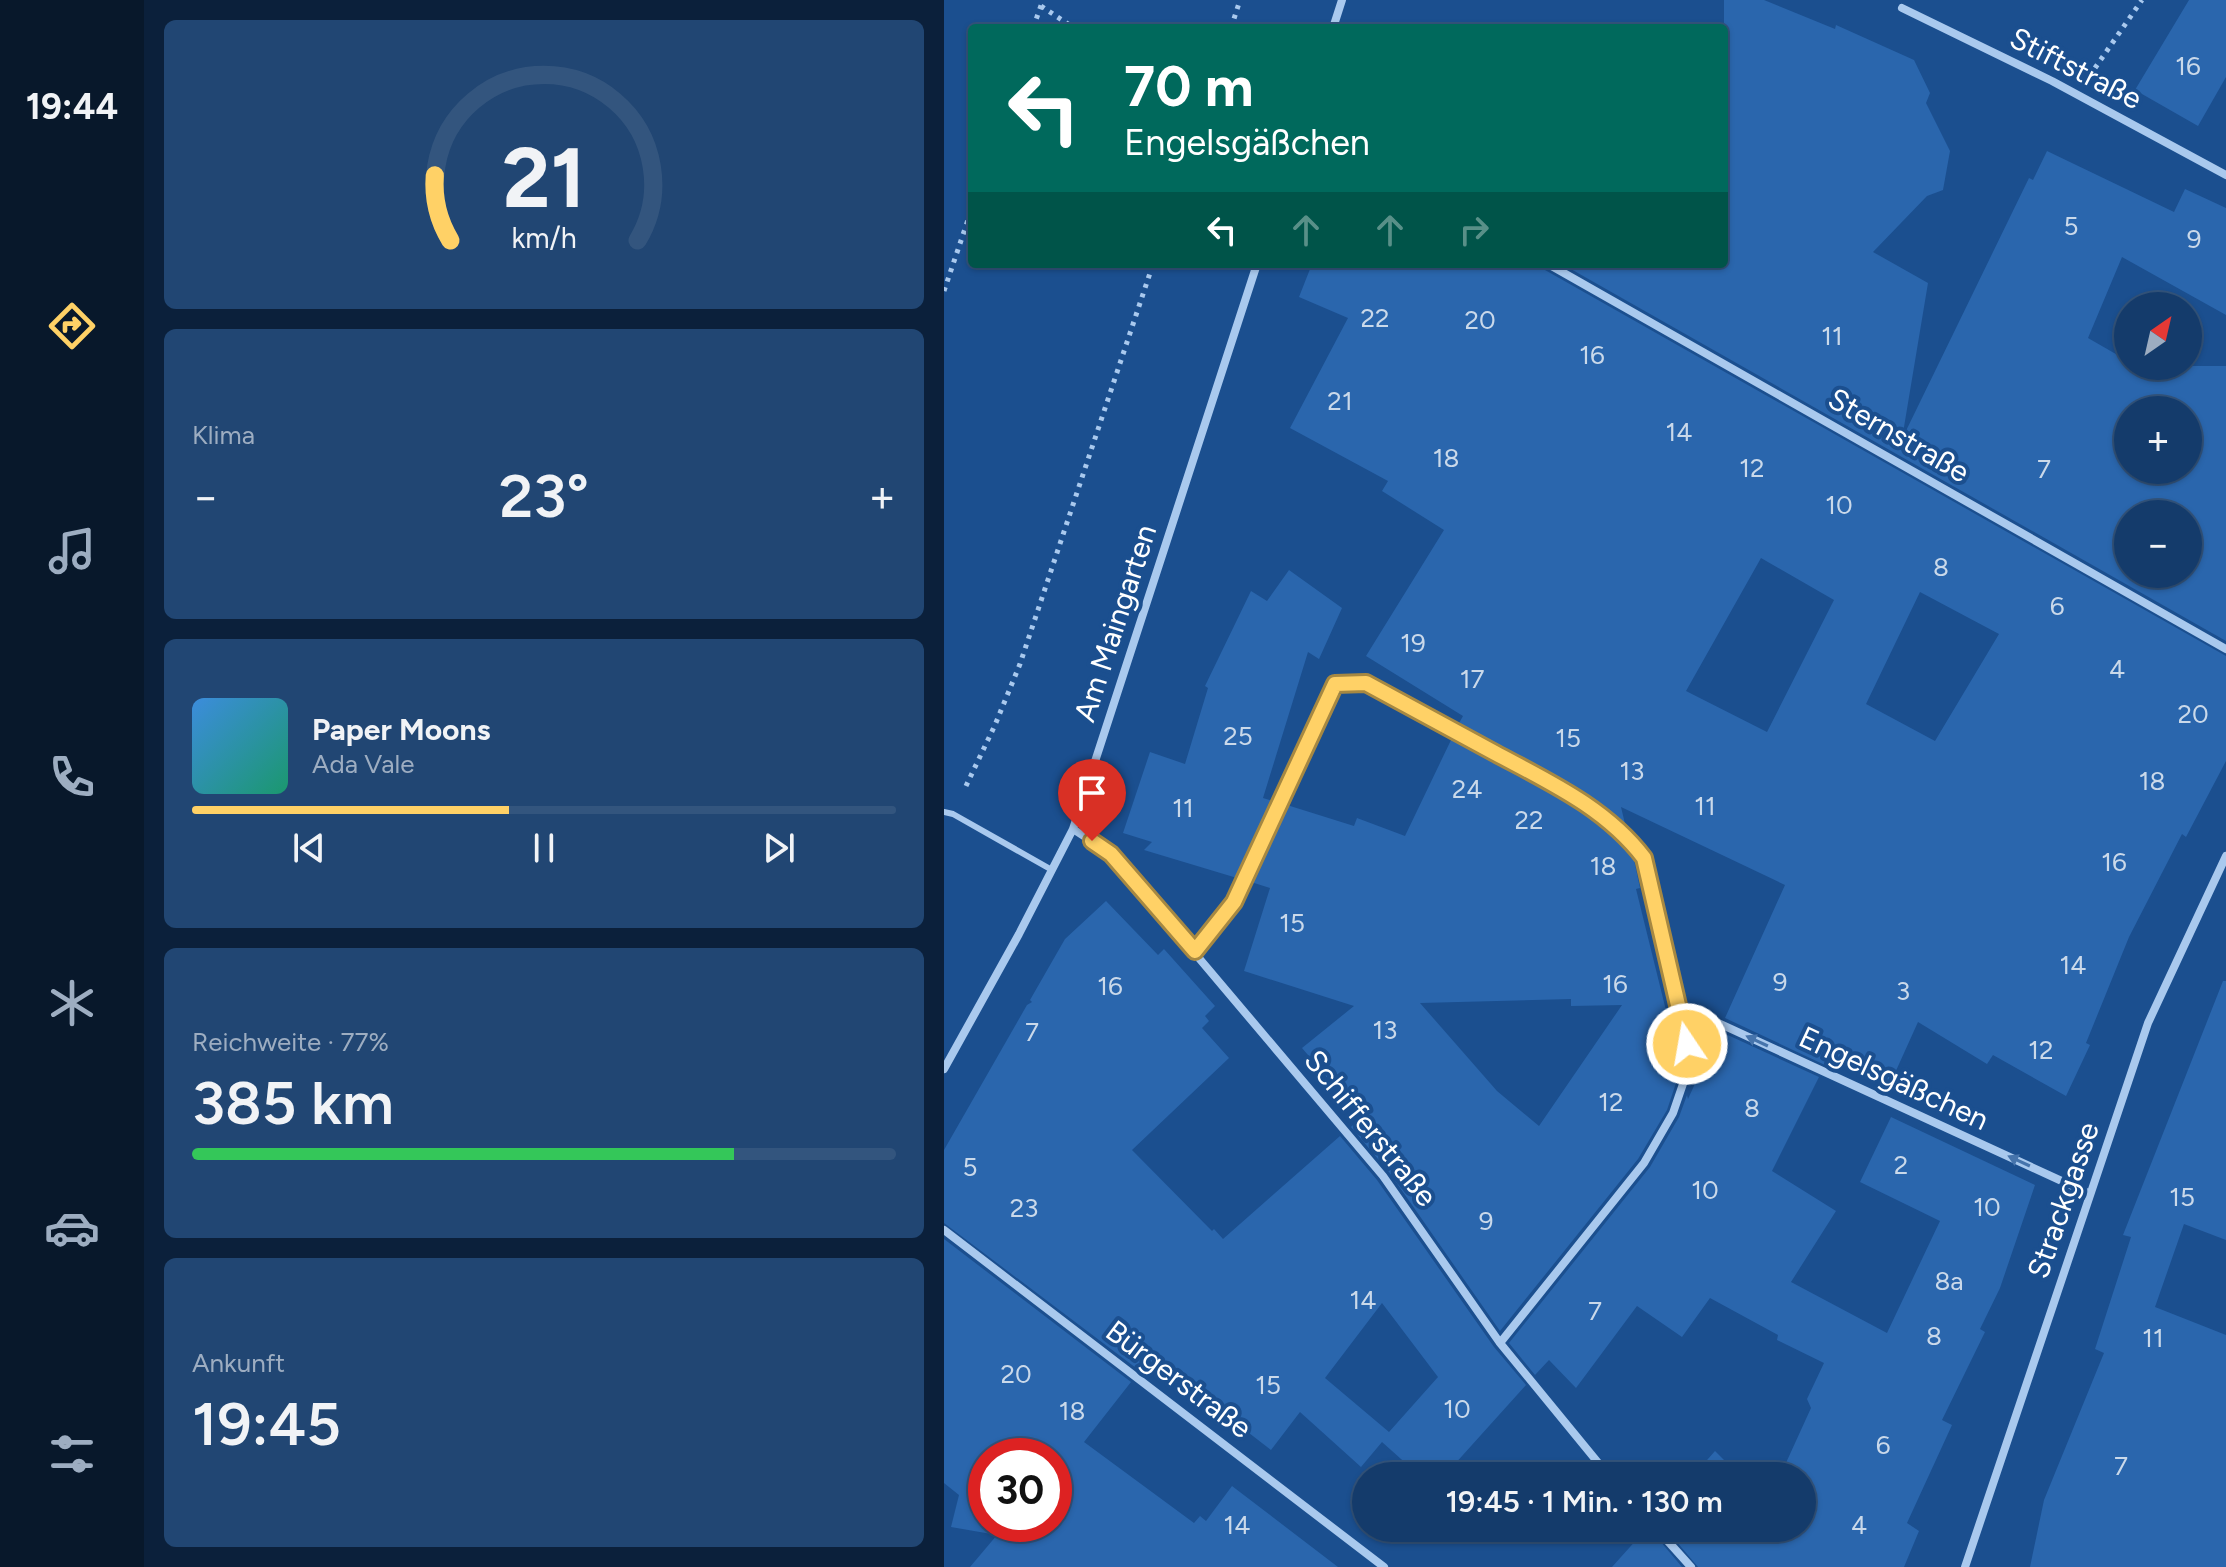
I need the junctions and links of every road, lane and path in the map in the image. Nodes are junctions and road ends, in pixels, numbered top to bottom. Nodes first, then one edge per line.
1 (1240, 0) edge
2 (1342, 0) edge
3 (2142, 0) edge
4 (1042, 3) edge
5 (1902, 8) dead end
6 (1034, 24) edge
7 (1069, 24) edge
8 (1232, 24) edge
9 (1334, 24) edge
10 (2077, 94) junction
11 (2226, 175) edge
12 (968, 220) edge
13 (1152, 268) edge
14 (1256, 268) edge
15 (1555, 268) edge
16 (944, 291) edge
17 (2226, 649) edge
18 (944, 812) edge
19 (953, 814) junction
20 (1073, 829) junction
21 (2226, 856) edge
22 (1052, 870) junction
23 (1195, 951) junction
24 (1679, 1005) junction
25 (944, 1069) edge
26 (2090, 1194) junction
27 (944, 1230) edge
28 (1500, 1343) junction
29 (1598, 1462) edge
30 (1669, 1542) edge
31 (1384, 1567) edge
32 (1691, 1567) edge
33 (1965, 1567) edge

1 - 8 path
2 - 9 street
3 - 10 path
4 - 6 path
4 - 7 path
5 - 10 street, Stiftstraße
10 - 11 street, Stiftstraße
12 - 16 path
13 - 19 path
14 - 20 street, Am Maingarten
15 - 17 street, Sternstraße
18 - 19 lane
19 - 22 lane
20 - 22 street, Am Maingarten
20 - 23 street, Schifferstraße
21 - 26 street, Strackgasse
22 - 25 street, Am Maingarten
23 - 24 street
23 - 28 street, Schifferstraße
26 -> 24 street, Engelsgäßchen
24 - 28 street
26 - 33 street, Strackgasse
27 - 31 street, Bürgerstraße
28 - 29 street, Schifferstraße
30 - 32 street

